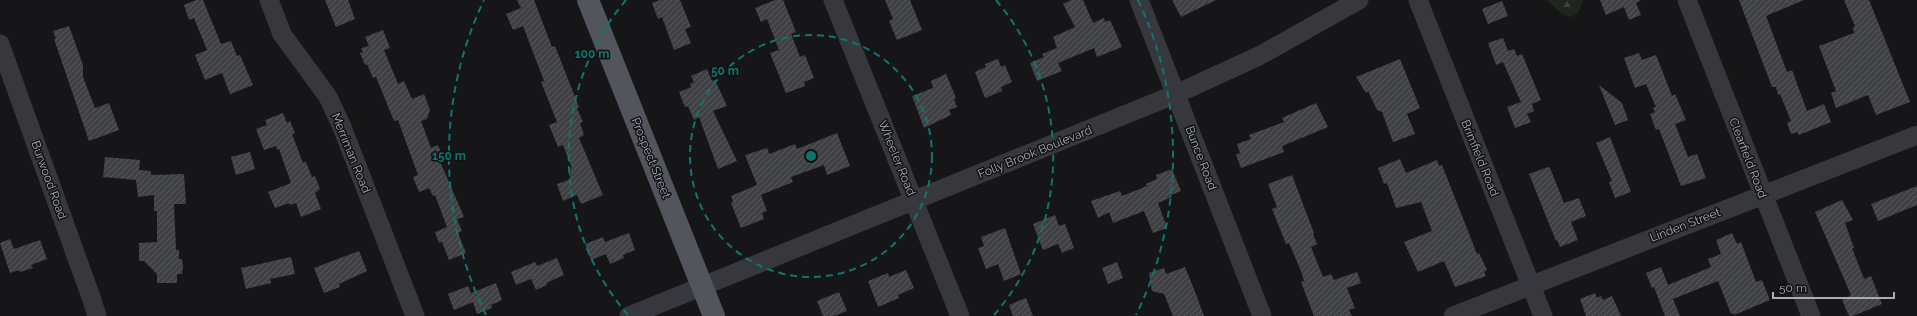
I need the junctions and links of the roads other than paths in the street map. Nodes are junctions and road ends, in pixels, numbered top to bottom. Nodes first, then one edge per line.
1 (269, 0) edge
2 (588, 0) edge
3 (833, 0) edge
4 (1139, 0) edge
5 (1359, 0) edge
6 (1418, 0) edge
7 (1687, 0) edge
8 (0, 44) edge
9 (1176, 94) junction
10 (1917, 135) edge
11 (1763, 195) junction
12 (914, 201) junction
13 (1531, 285) junction
14 (702, 286) junction
15 (96, 316) edge
16 (415, 316) edge
17 (630, 316) edge
18 (714, 316) edge
19 (960, 316) edge
20 (1262, 316) edge
21 (1453, 316) edge
22 (1542, 316) edge
23 (1810, 316) edge

1 - 16 street, Merriman Road
2 - 14 main road, Prospect Street
3 - 12 street, Wheeler Road
4 - 9 street, Bunce Road
5 - 9 street, Folly Brook Boulevard
6 - 13 street, Brimfield Road
7 - 11 street, Clearfield Road
8 - 15 street, Burwood Road
9 - 12 street, Folly Brook Boulevard
9 - 20 street, Bunce Road
10 - 11 street, Linden Street
11 - 13 street, Linden Street
11 - 23 street, Clearfield Road
12 - 14 street, Folly Brook Boulevard
12 - 19 street, Wheeler Road
13 - 21 street, Linden Street
13 - 22 street, Brimfield Road
14 - 17 street, Folly Brook Boulevard
14 - 18 main road, Prospect Street

